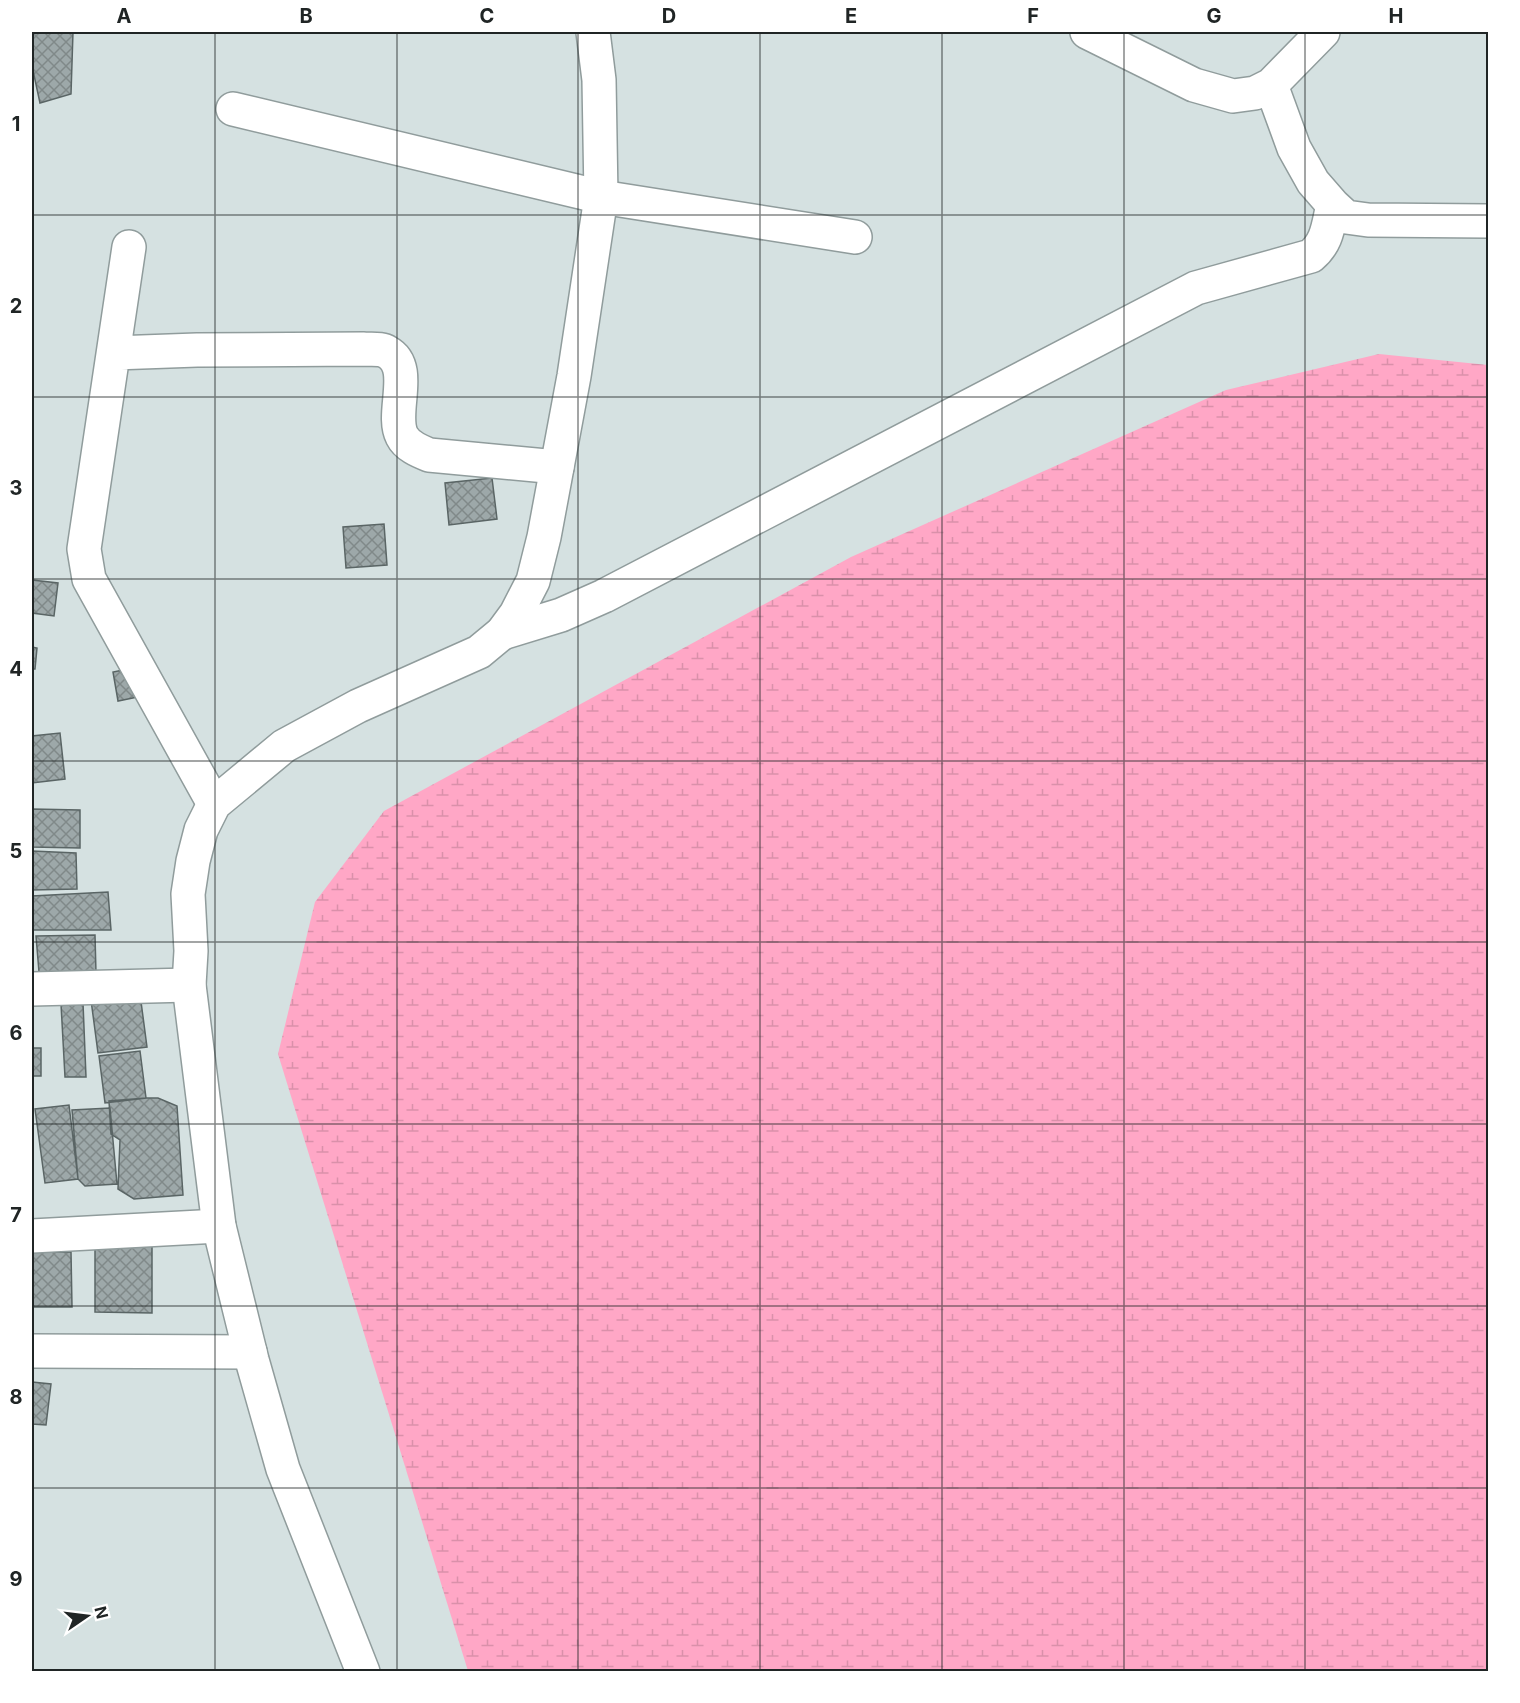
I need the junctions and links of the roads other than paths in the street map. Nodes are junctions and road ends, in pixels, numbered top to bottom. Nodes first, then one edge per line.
1 (593, 32) edge
2 (1087, 32) edge
3 (1323, 32) edge
4 (1272, 85) junction
5 (233, 109) dead end
6 (601, 197) junction
7 (1333, 205) junction
8 (1488, 221) edge
9 (855, 237) dead end
10 (129, 247) dead end
11 (114, 353) junction
12 (556, 467) junction
13 (502, 633) junction
14 (214, 804) junction
15 (189, 985) junction
16 (32, 989) edge
17 (219, 1226) junction
18 (32, 1236) edge
19 (32, 1351) edge
20 (250, 1353) junction
21 (363, 1671) edge

1 - 6 street
2 - 4 street
3 - 4 street
4 - 7 street
5 - 6 street
6 - 9 street
6 - 12 street
7 - 8 street
7 - 13 street
10 - 11 street
11 - 12 street
11 - 14 street
12 - 13 street
13 - 14 street
14 - 15 street
15 - 16 street
15 - 17 street
17 - 18 street
17 - 20 street
19 - 20 street
20 - 21 street

